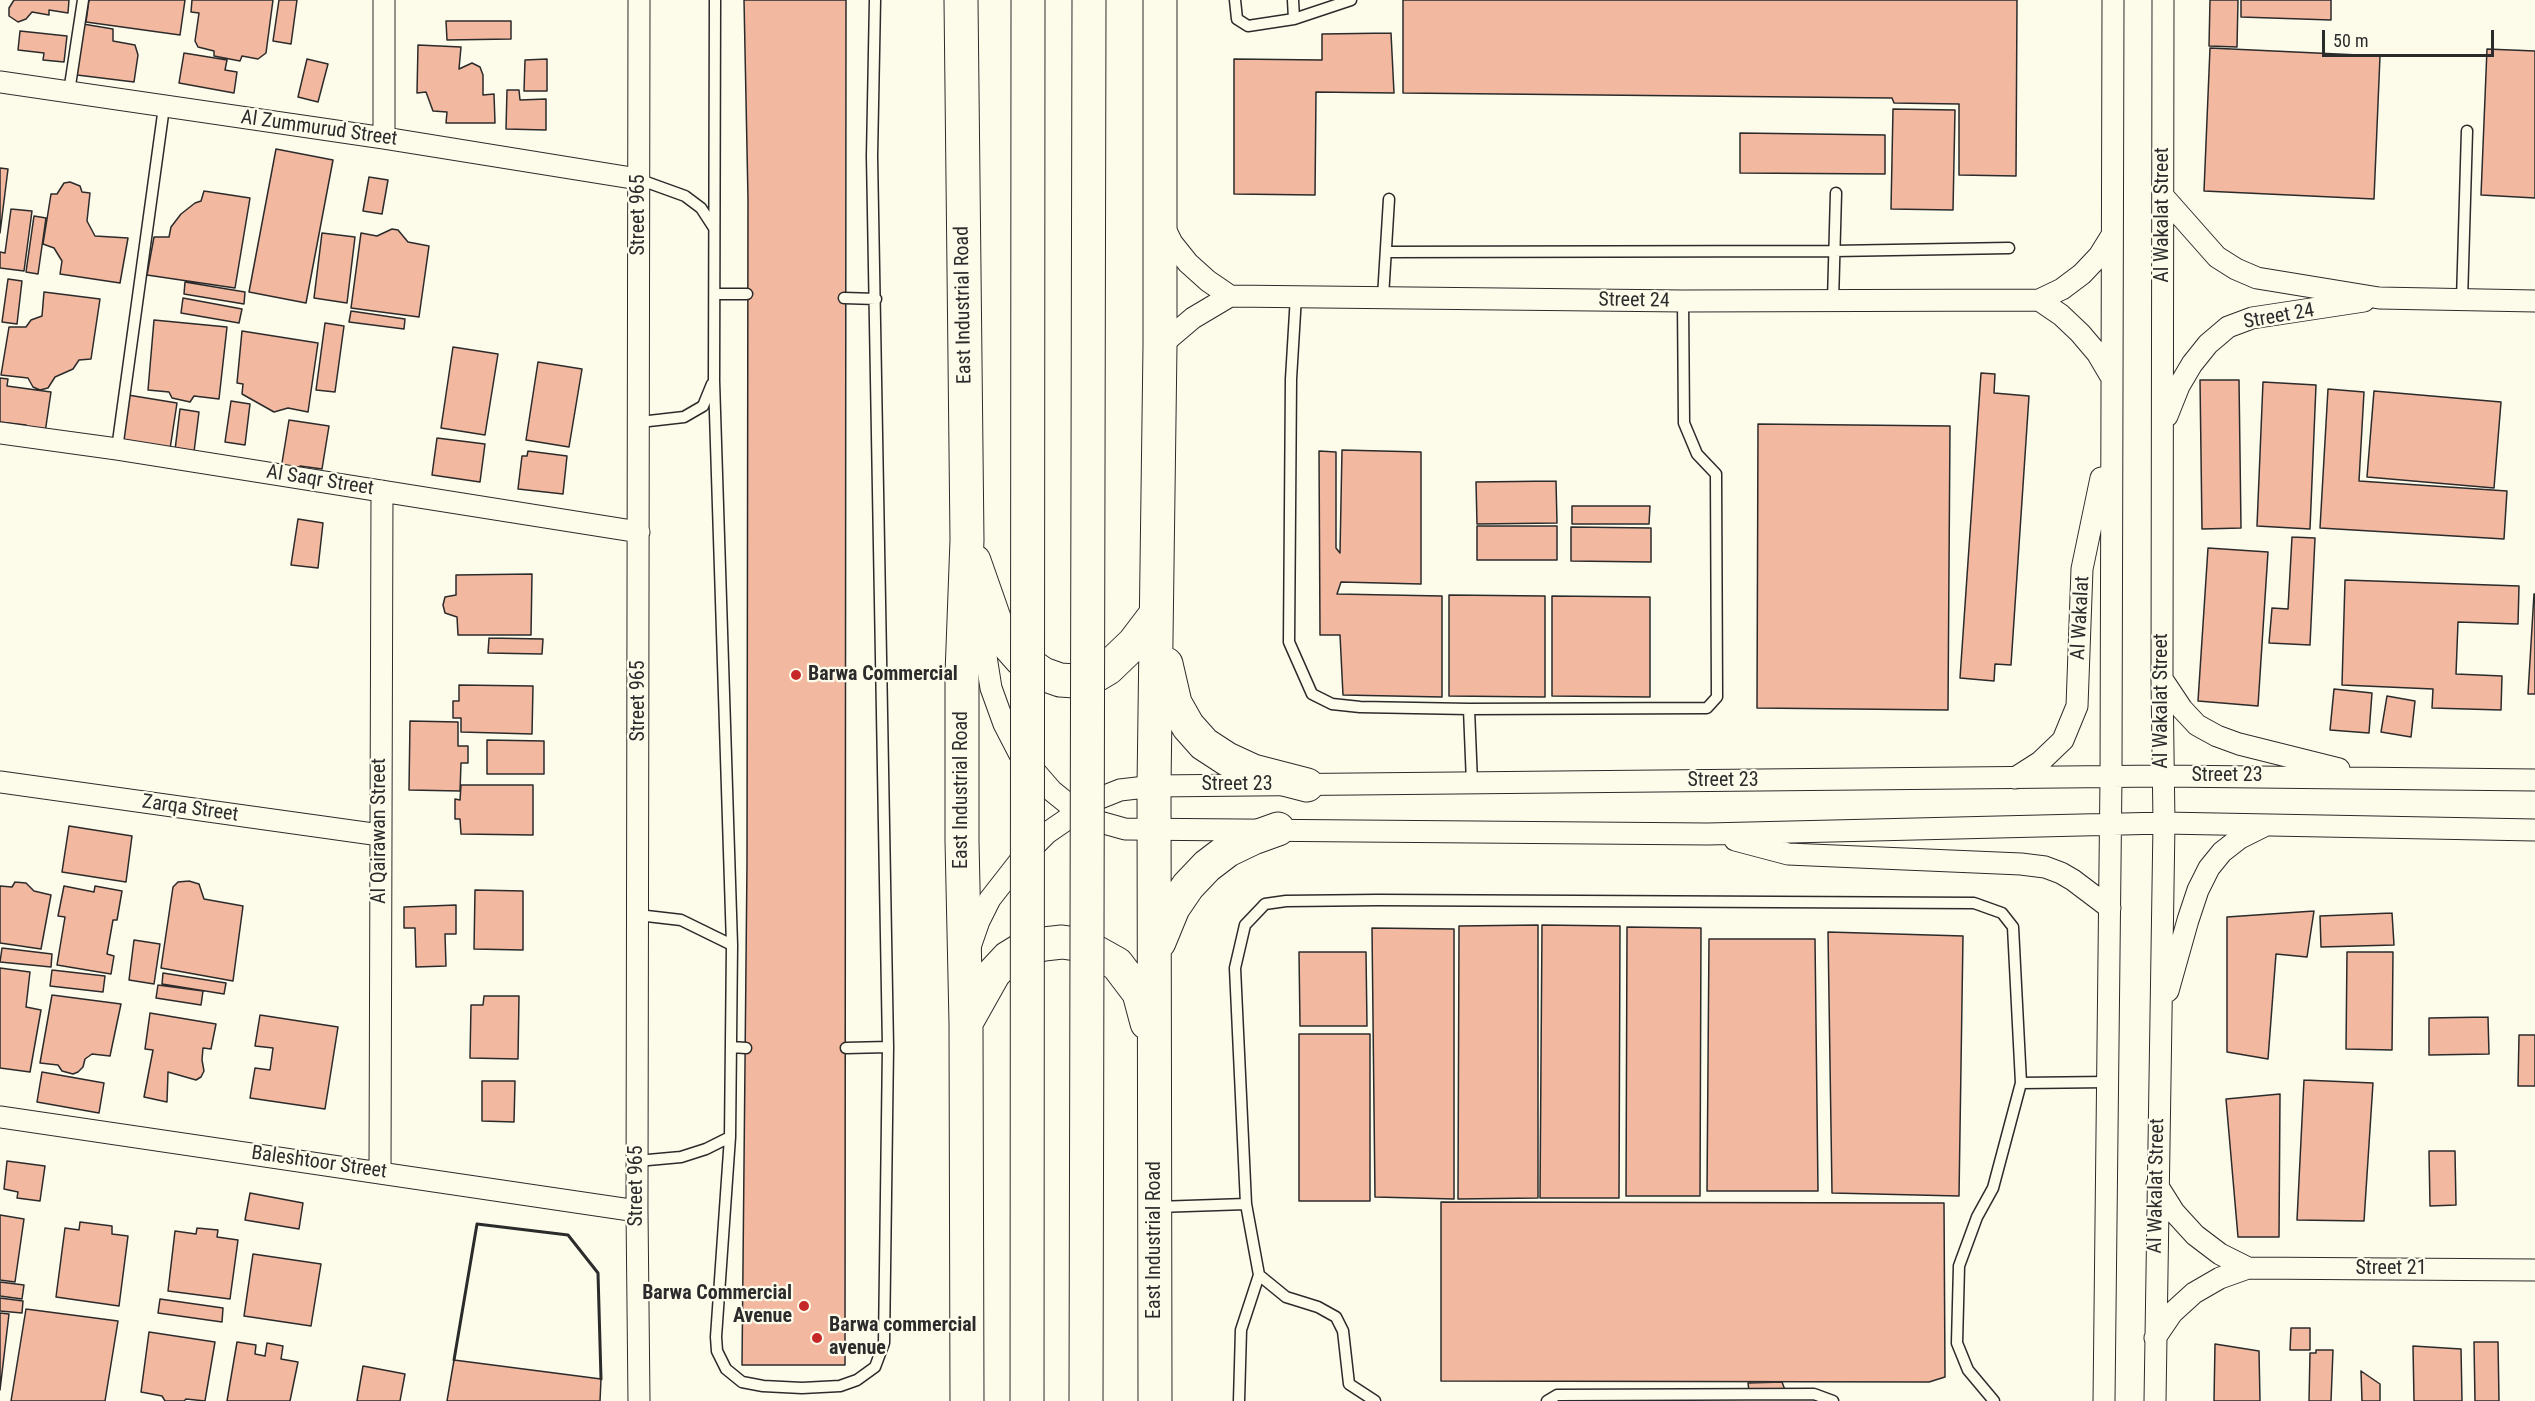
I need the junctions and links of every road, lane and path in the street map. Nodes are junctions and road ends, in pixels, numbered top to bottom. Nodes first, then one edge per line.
1 (82, 0) edge
2 (384, 0) edge
3 (639, 0) edge
4 (716, 0) edge
5 (875, 0) edge
6 (961, 0) edge
7 (1028, 0) edge
8 (1089, 0) edge
9 (1160, 0) edge
10 (1236, 0) edge
11 (1293, 0) edge
12 (1351, 0) edge
13 (2113, 0) edge
14 (2163, 0) edge
15 (1294, 19) junction
16 (0, 82) edge
17 (69, 92) junction
18 (164, 107) junction
19 (2467, 131) dead end
20 (384, 138) junction
21 (638, 179) junction
22 (1836, 193) dead end
23 (2163, 196) junction
24 (1389, 199) dead end
25 (1160, 220) junction
26 (714, 228) junction
27 (2112, 235) junction
28 (2009, 248) dead end
29 (1834, 251) junction
30 (1386, 252) junction
31 (715, 294) junction
32 (747, 294) dead end
33 (1230, 296) junction
34 (1296, 296) junction
35 (1383, 297) junction
36 (844, 298) dead end
37 (2379, 298) junction
38 (876, 299) junction
39 (2039, 300) junction
40 (2462, 300) junction
41 (1683, 301) junction
42 (1833, 301) junction
43 (2535, 301) edge
44 (1160, 346) junction
45 (2110, 376) junction
46 (714, 381) junction
47 (640, 422) junction
48 (2162, 428) junction
49 (0, 433) edge
50 (2110, 433) junction
51 (117, 449) junction
52 (381, 491) junction
53 (639, 532) junction
54 (967, 540) junction
55 (1156, 614) junction
56 (2162, 679) junction
57 (1469, 709) junction
58 (2163, 776) junction
59 (2111, 777) junction
60 (2374, 777) junction
61 (2014, 779) junction
62 (2535, 780) edge
63 (0, 782) edge
64 (1472, 783) junction
65 (1307, 785) junction
66 (1154, 786) junction
67 (1078, 812) junction
68 (2164, 823) junction
69 (2110, 824) junction
70 (2267, 824) junction
71 (1154, 829) junction
72 (1278, 829) junction
73 (2535, 830) edge
74 (1708, 834) junction
75 (380, 836) junction
76 (2109, 908) junction
77 (638, 915) junction
78 (732, 945) junction
79 (1154, 959) junction
80 (965, 962) junction
81 (966, 1023) junction
82 (2160, 1024) junction
83 (731, 1047) junction
84 (888, 1047) junction
85 (746, 1048) dead end
86 (846, 1048) dead end
87 (1154, 1057) junction
88 (2108, 1082) junction
89 (2021, 1083) junction
90 (0, 1117) edge
91 (730, 1137) junction
92 (638, 1161) junction
93 (380, 1172) junction
94 (2157, 1185) junction
95 (1246, 1204) junction
96 (1155, 1208) junction
97 (637, 1211) junction
98 (2248, 1268) junction
99 (2535, 1270) edge
100 (1259, 1275) junction
101 (2155, 1338) junction
102 (639, 1401) edge
103 (967, 1401) edge
104 (1027, 1401) edge
105 (1086, 1401) edge
106 (1155, 1401) edge
107 (1239, 1401) edge
108 (1375, 1401) edge
109 (1547, 1401) edge
110 (1833, 1401) edge
111 (1994, 1401) edge
112 (2104, 1401) edge
113 (2155, 1401) edge

1 - 17 lane
2 - 20 street
3 - 21 street, Street 965
4 - 26 lane
5 - 38 lane
6 - 54 main road, East Industrial Road
7 - 104 main road, bridge
8 - 105 main road, bridge
9 - 25 main road, East Industrial Road
10 - 15 lane
11 - 15 lane
12 - 15 lane
13 - 27 street
14 - 23 street, Al Wakalat Street
16 - 17 street, Al Zummurud Street
17 - 18 street, Al Zummurud Street
18 - 20 street, Al Zummurud Street
18 - 51 lane
19 - 40 lane
20 - 21 street, Al Zummurud Street
21 - 26 lane
21 - 47 street, Street 965
22 - 29 lane
23 - 37 street, Street 24
23 - 48 street, Al Wakalat Street
24 - 30 lane
25 - 33 street
25 - 44 main road, East Industrial Road
26 - 31 lane
27 - 39 street, Street 24
27 - 45 street
28 - 29 lane
29 - 30 lane
29 - 42 lane
30 - 35 lane
31 - 32 lane
31 - 46 lane
33 - 34 street, Street 24
33 - 44 street
34 - 35 street, Street 24
34 - 57 lane
35 - 41 street, Street 24
36 - 38 lane
37 - 40 street, Street 24
37 - 48 street, Street 24
38 - 84 lane
39 - 42 street, Street 24
39 - 45 street
40 - 43 street, Street 24
41 - 42 street, Street 24
41 - 57 lane
44 - 55 main road, East Industrial Road
45 - 50 street
46 - 47 lane
46 - 78 lane
47 - 53 street, Street 965
48 - 56 street, Al Wakalat Street
49 - 51 street, Al Saqr Street
50 - 59 street
50 - 61 street, Al Wakalat
51 - 52 street, Al Saqr Street
52 - 53 street, Al Saqr Street
52 - 75 street, Al Qairawan Street
53 - 77 street, Street 965
54 - 55 main road
54 - 67 street
54 - 80 main road, East Industrial Road
55 - 65 main road
55 - 66 main road, East Industrial Road
56 - 58 street, Al Wakalat Street
56 - 60 street, Street 23
57 - 64 lane
58 - 59 street, Street 23
58 - 60 street, Street 23
58 - 68 street, Al Wakalat Street
59 - 61 street, Street 23
59 - 69 street
60 - 62 street, Street 23
61 - 64 street, Street 23
63 - 75 street, Zarqa Street
64 - 65 street, Street 23
65 - 66 street, Street 23
66 - 67 street, Street 23
66 - 71 main road, East Industrial Road
67 - 71 street
67 - 80 street, Street 23
68 - 69 street
68 - 70 street
68 - 82 street, Al Wakalat Street
69 - 74 street
69 - 76 street
70 - 73 street
70 - 82 street
71 - 72 street
71 - 79 main road, East Industrial Road
72 - 74 street
72 - 79 main road
74 - 76 street
75 - 93 street, Al Qairawan Street
76 - 88 street
77 - 78 lane
77 - 92 street, Street 965
78 - 83 lane
79 - 87 main road, East Industrial Road
80 - 81 main road, East Industrial Road
81 - 87 main road
81 - 103 main road, East Industrial Road
82 - 94 street, Al Wakalat Street
83 - 85 lane
83 - 91 lane
84 - 86 lane
84 - 91 lane
87 - 96 main road, East Industrial Road
88 - 89 lane
88 - 112 street
89 - 95 lane
89 - 111 lane
90 - 93 street, Baleshtoor Street
91 - 92 lane
92 - 97 street, Street 965
93 - 97 street, Baleshtoor Street
94 - 98 street, Street 21
94 - 101 street, Al Wakalat Street
95 - 96 lane
95 - 100 lane
96 - 106 main road, East Industrial Road
97 - 102 street, Street 965
98 - 99 street, Street 21
98 - 101 street, Street 21
100 - 107 lane
100 - 108 lane
101 - 113 street, Al Wakalat Street
109 - 110 lane

